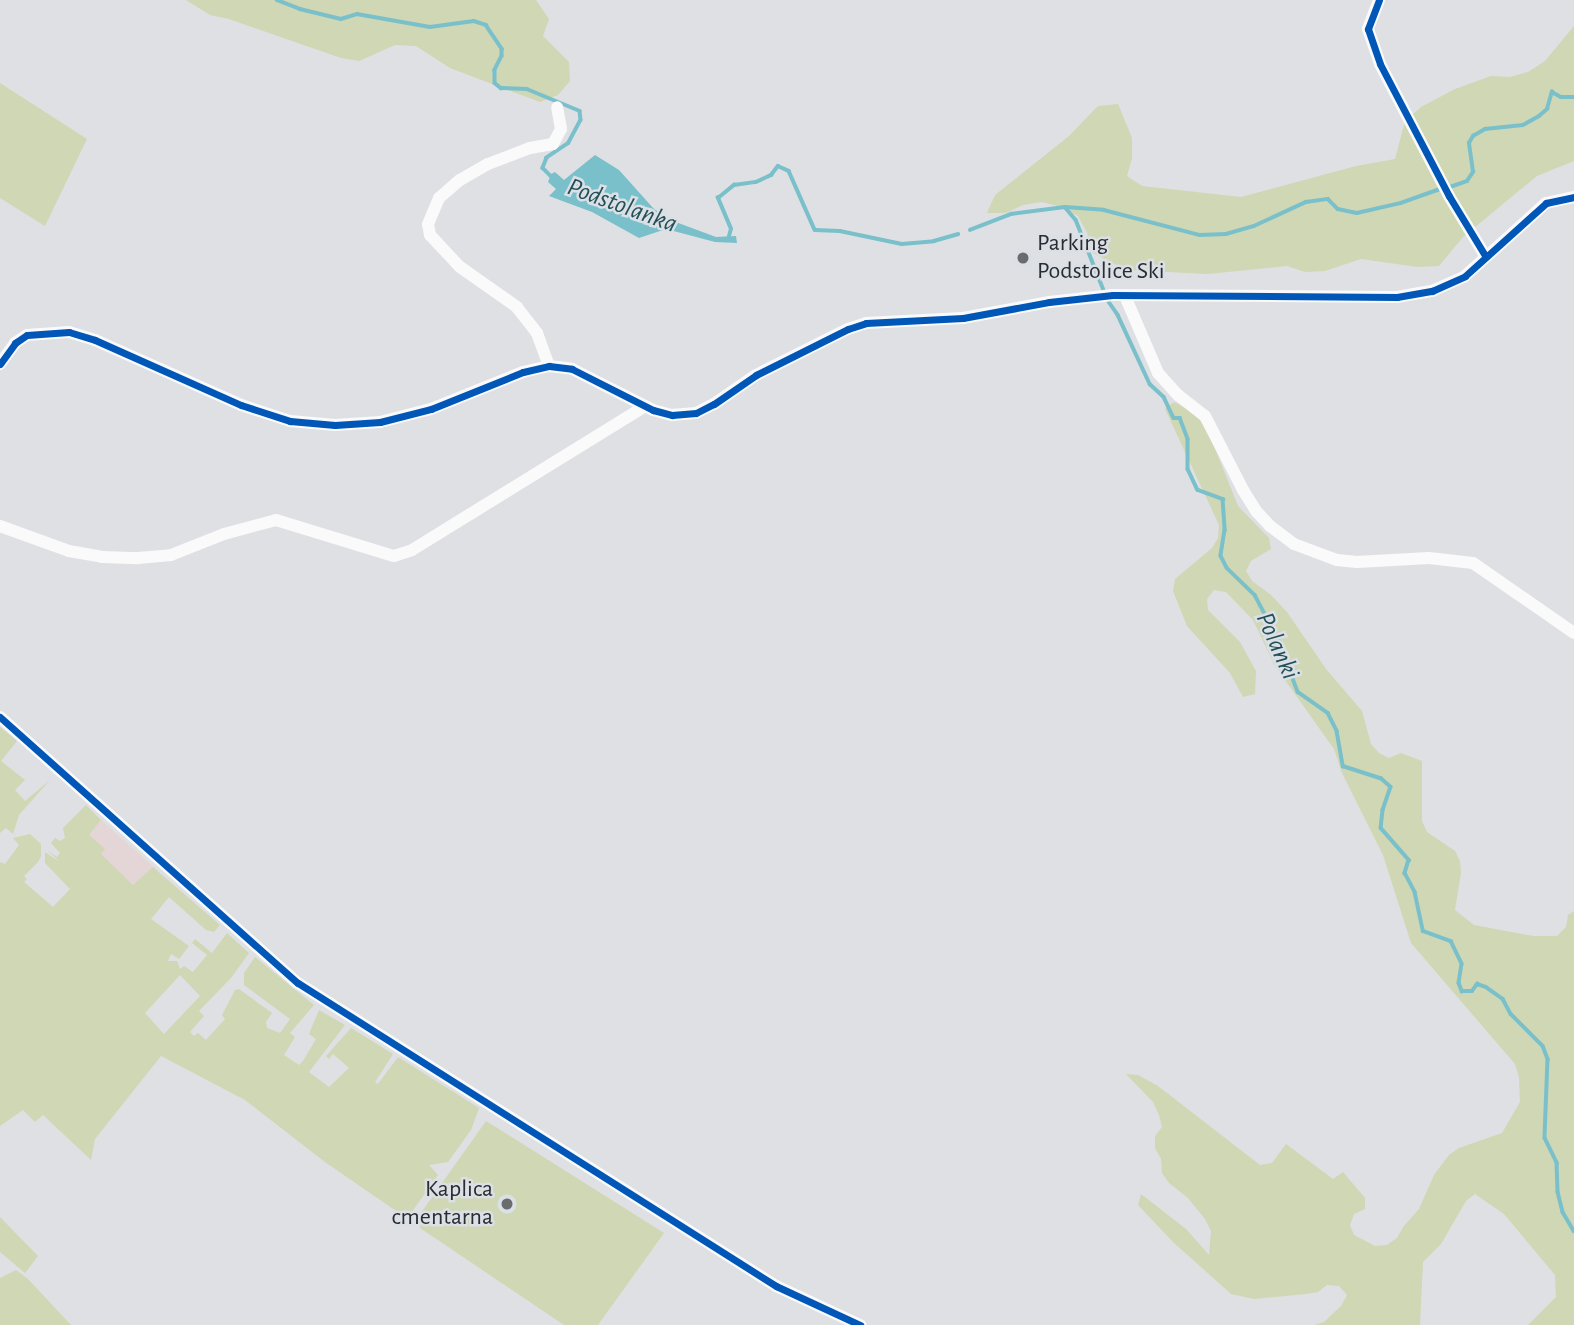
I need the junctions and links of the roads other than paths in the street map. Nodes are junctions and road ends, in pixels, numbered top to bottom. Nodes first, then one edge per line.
1 (1379, 0) edge
2 (557, 107) dead end
3 (1574, 197) edge
4 (1486, 257) junction
5 (1125, 296) junction
6 (0, 363) edge
7 (549, 366) junction
8 (645, 407) junction
9 (0, 526) edge
10 (1574, 633) edge
11 (0, 717) edge
12 (860, 1325) edge

1 - 4 street
2 - 7 street
3 - 4 street
4 - 5 street
5 - 8 street
5 - 10 street
6 - 7 street
7 - 8 street
8 - 9 street
11 - 12 street

